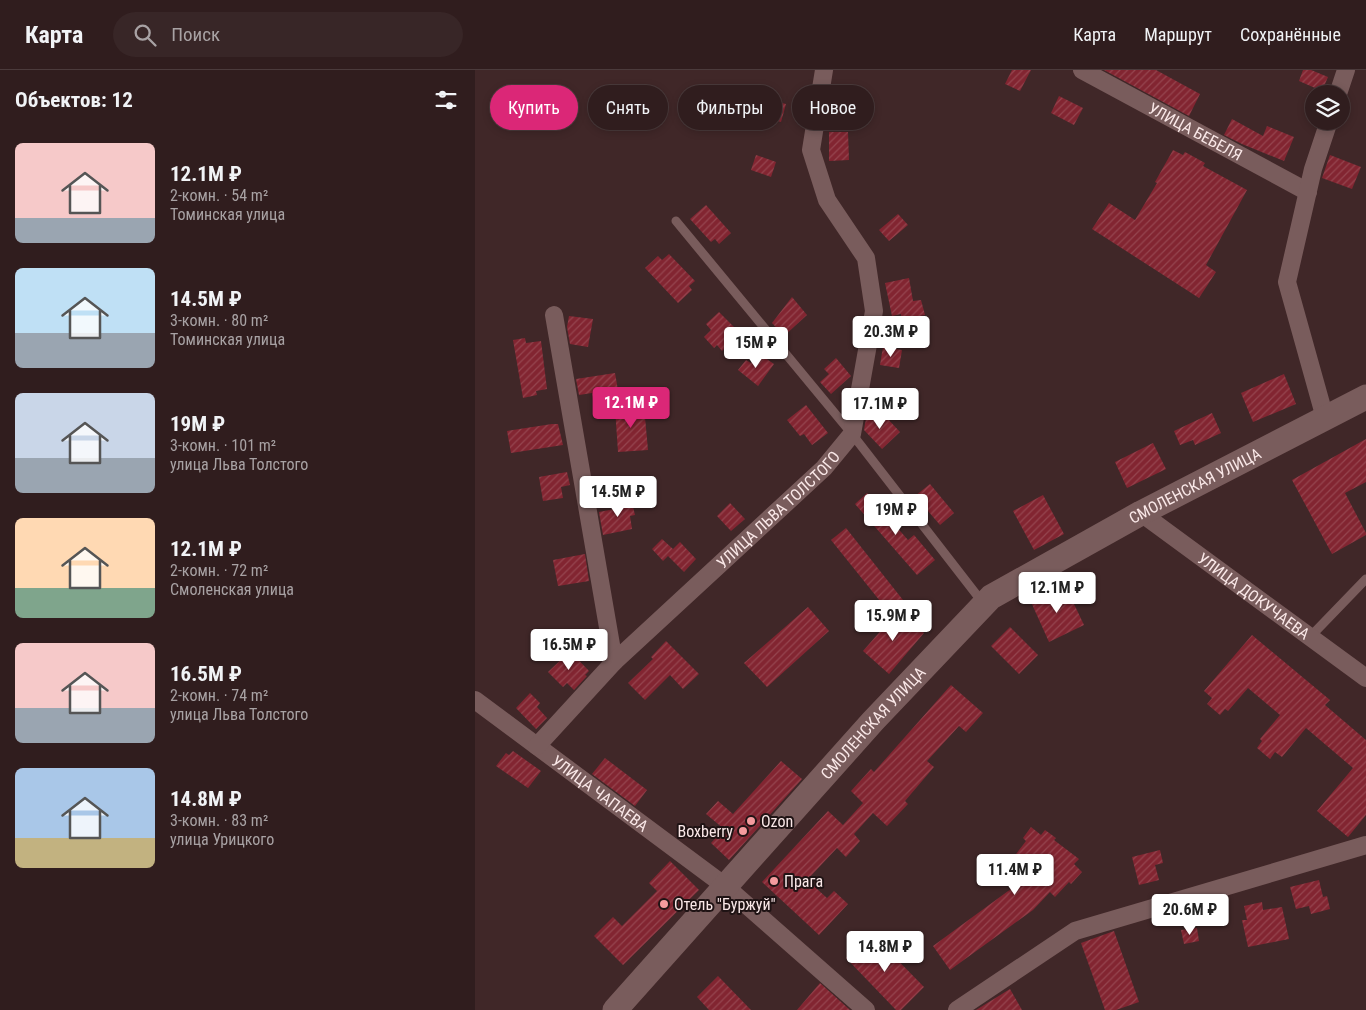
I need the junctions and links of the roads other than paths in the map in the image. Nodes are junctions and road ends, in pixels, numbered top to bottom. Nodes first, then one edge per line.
1 (824, 70) edge
2 (1082, 70) edge
3 (1346, 70) edge
4 (1341, 85) edge
5 (1326, 130) edge
6 (1308, 192) junction
7 (676, 221) dead end
8 (554, 315) dead end
9 (1366, 397) edge
10 (1325, 418) junction
11 (852, 434) junction
12 (1141, 513) junction
13 (1366, 579) edge
14 (984, 604) junction
15 (1310, 637) junction
16 (614, 662) junction
17 (1366, 678) edge
18 (475, 700) edge
19 (537, 746) junction
20 (1366, 844) edge
21 (725, 886) junction
22 (615, 1010) edge
23 (866, 1010) edge
24 (957, 1010) edge

1 - 11 street, УЛИЦА ЛЬВА ТОЛСТОГО
2 - 6 street, УЛИЦА БЕБЕЛЯ
3 - 4 street
5 - 6 street
6 - 10 street
7 - 11 lane
8 - 16 street
9 - 10 main road, СМОЛЕНСКАЯ УЛИЦА
10 - 12 main road, СМОЛЕНСКАЯ УЛИЦА
11 - 14 lane
11 - 16 street, УЛИЦА ЛЬВА ТОЛСТОГО
12 - 14 main road, СМОЛЕНСКАЯ УЛИЦА
12 - 15 street, УЛИЦА ДОКУЧАЕВА
13 - 15 lane
14 - 21 main road, СМОЛЕНСКАЯ УЛИЦА
15 - 17 street, УЛИЦА ДОКУЧАЕВА
16 - 19 street, УЛИЦА ЛЬВА ТОЛСТОГО
18 - 19 street, УЛИЦА ЧАПАЕВА
19 - 21 street, УЛИЦА ЧАПАЕВА
20 - 24 street
21 - 22 main road, СМОЛЕНСКАЯ УЛИЦА
21 - 23 street, УЛИЦА ЧАПАЕВА

